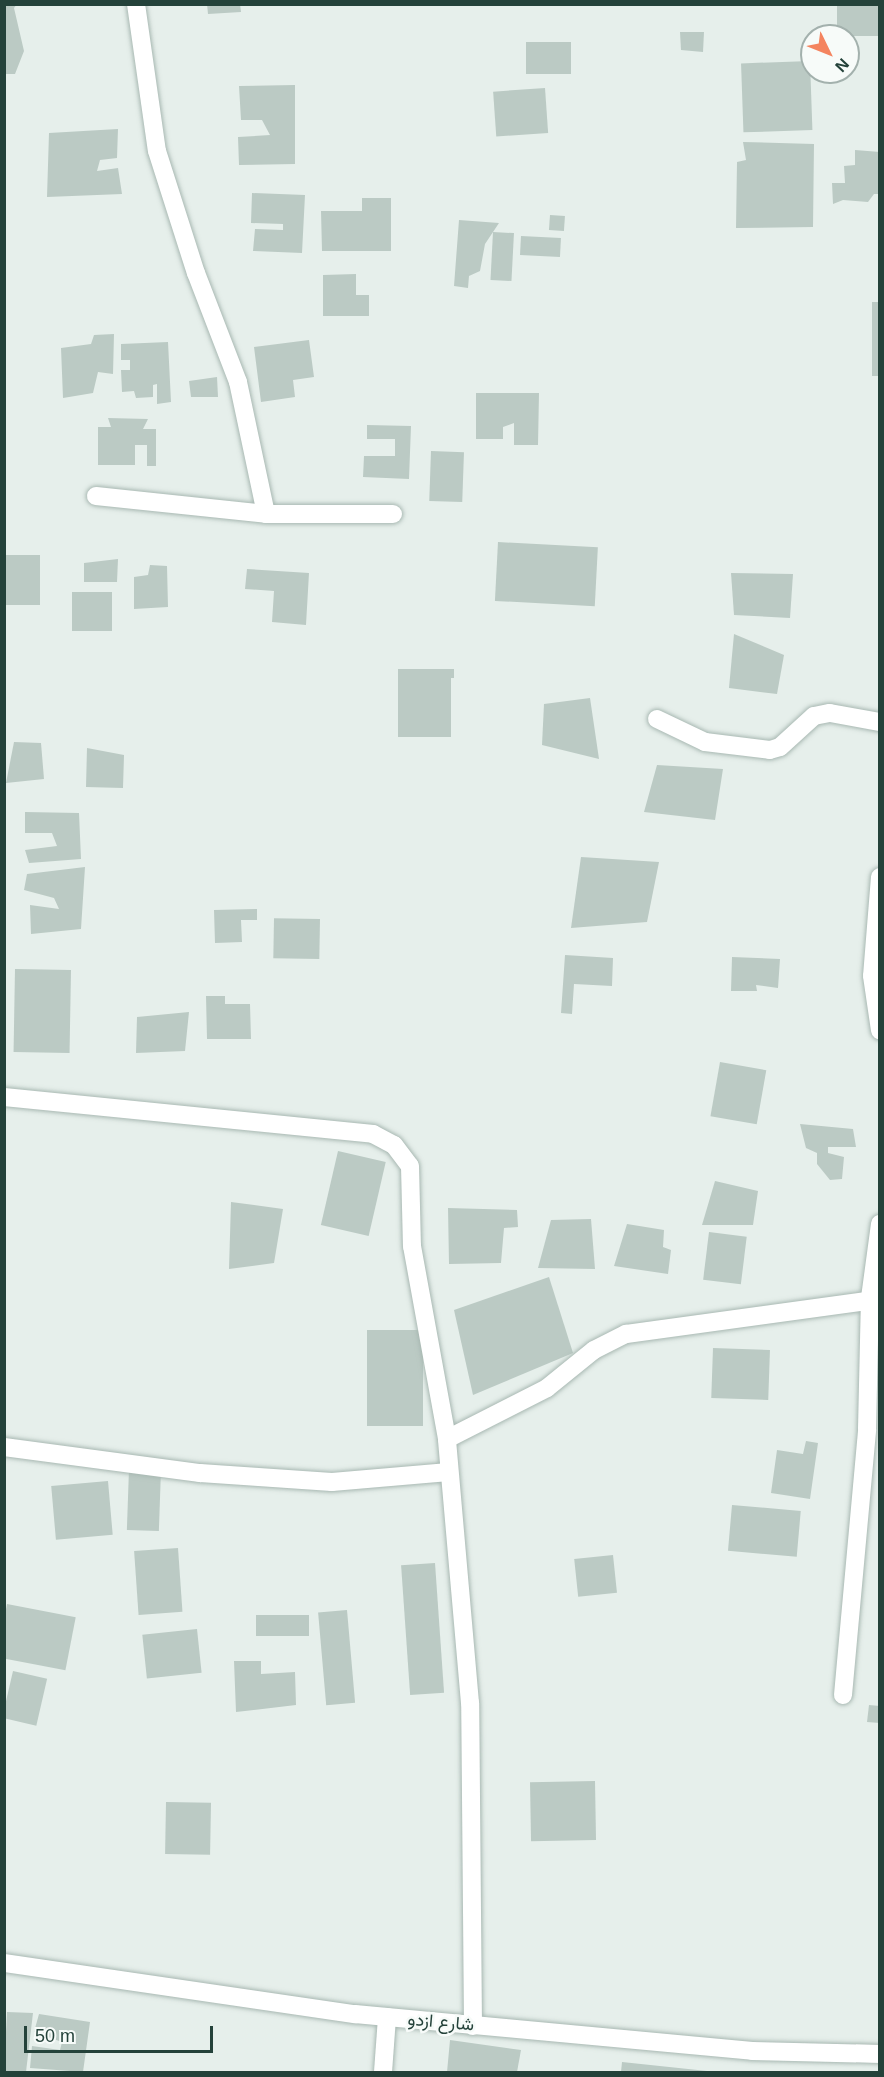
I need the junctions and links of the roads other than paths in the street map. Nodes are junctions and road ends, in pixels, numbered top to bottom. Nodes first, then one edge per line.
1 (136, 4) edge
2 (96, 496) dead end
3 (266, 514) junction
4 (393, 514) dead end
5 (657, 719) dead end
6 (879, 722) edge
7 (879, 877) edge
8 (879, 1030) edge
9 (4, 1097) edge
10 (879, 1224) edge
11 (875, 1298) edge
12 (447, 1439) junction
13 (4, 1447) edge
14 (449, 1472) junction
15 (843, 1695) dead end
16 (4, 1963) edge
17 (387, 2017) junction
18 (473, 2026) junction
19 (879, 2054) edge
20 (382, 2073) edge

1 - 3 street
2 - 3 street
3 - 4 street
5 - 6 street
7 - 8 street
9 - 12 street
10 - 11 street
11 - 12 street
11 - 15 street
12 - 14 street
13 - 14 street
14 - 18 street
16 - 17 street, شارع ازدو
17 - 18 street, شارع ازدو
17 - 20 street
18 - 19 street, شارع ازدو

